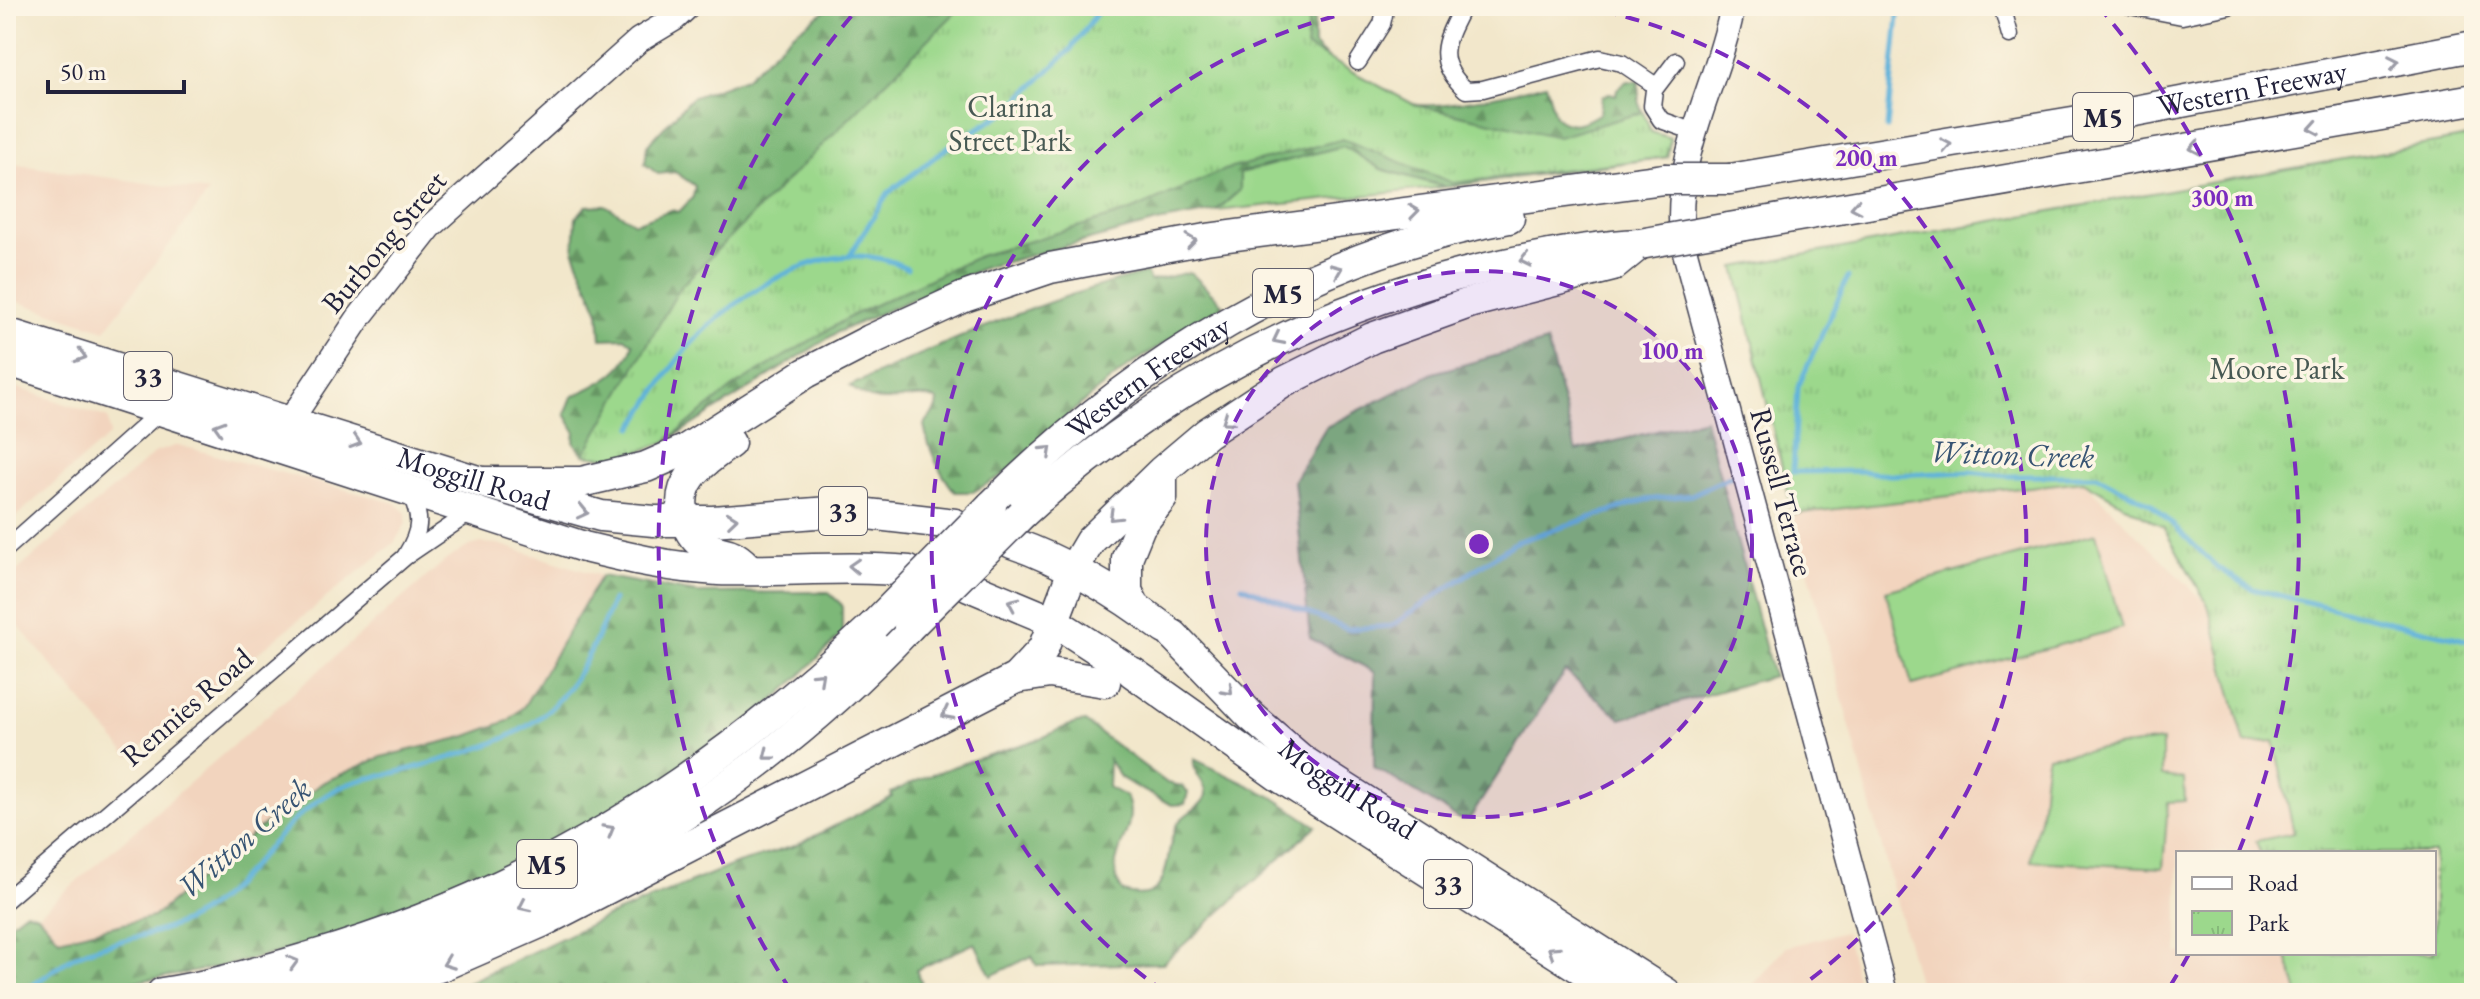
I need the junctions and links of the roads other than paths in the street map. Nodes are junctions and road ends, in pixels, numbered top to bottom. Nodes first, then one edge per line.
1 (665, 6) edge
2 (688, 6) edge
3 (1386, 6) edge
4 (1463, 6) edge
5 (1733, 6) edge
6 (2002, 6) edge
7 (2130, 6) edge
8 (2229, 6) edge
9 (2010, 35) dead end
10 (639, 40) junction
11 (2474, 46) edge
12 (1676, 61) dead end
13 (1358, 62) dead end
14 (1656, 86) junction
15 (2474, 99) edge
16 (1692, 131) junction
17 (1630, 191) junction
18 (1640, 244) junction
19 (1115, 255) junction
20 (6, 333) edge
21 (6, 360) edge
22 (163, 409) junction
23 (282, 432) junction
24 (1162, 471) junction
25 (408, 489) junction
26 (478, 496) junction
27 (685, 522) junction
28 (985, 528) junction
29 (6, 549) edge
30 (405, 557) junction
31 (1074, 568) junction
32 (750, 570) junction
33 (1134, 605) junction
34 (1055, 622) junction
35 (1119, 676) junction
36 (1016, 678) junction
37 (6, 900) edge
38 (162, 993) edge
39 (285, 993) edge
40 (358, 993) edge
41 (1619, 993) edge
42 (1666, 993) edge
43 (1885, 993) edge

1 - 10 main road, Burbong Street
2 - 10 main road, Burbong Street
3 - 13 street
4 - 14 street
5 - 16 main road, Russell Terrace
6 - 9 street
7 - 8 street
10 - 23 main road, Burbong Street
17 -> 11 highway, Western Freeway / M5, bridge
12 - 14 street
14 - 16 street
15 -> 18 highway, Western Freeway / M5, bridge
16 - 43 main road, Russell Terrace
19 -> 17 highway
28 -> 17 highway, Western Freeway / M5
18 -> 24 highway
18 -> 39 highway, Western Freeway / M5, bridge
19 - 26 highway
19 - 27 highway
20 -> 23 highway, Moggill Road / 33
21 - 22 highway, Moggill Road / 33
23 -> 22 highway, Moggill Road / 33
22 - 29 street
23 - 25 highway, Moggill Road / 33
23 -> 26 highway, Moggill Road / 33
24 -> 31 highway
24 - 33 highway
25 - 26 highway, Moggill Road / 33
25 - 30 street, Rennies Road
26 -> 27 highway, Moggill Road / 33
26 - 30 street, Rennies Road
26 - 32 highway, Moggill Road / 33
27 -> 28 highway, Moggill Road / 33
27 - 32 highway
28 - 31 highway, Moggill Road / 33
38 -> 28 highway, Western Freeway / M5, bridge
30 - 37 street, Rennies Road
31 - 33 highway, Moggill Road / 33
31 - 34 highway
34 -> 32 highway, Moggill Road / 33
33 -> 42 highway, Moggill Road / 33
34 - 35 highway, Moggill Road / 33
34 - 36 highway
35 - 36 highway
41 -> 35 highway, Moggill Road / 33
36 -> 40 highway

